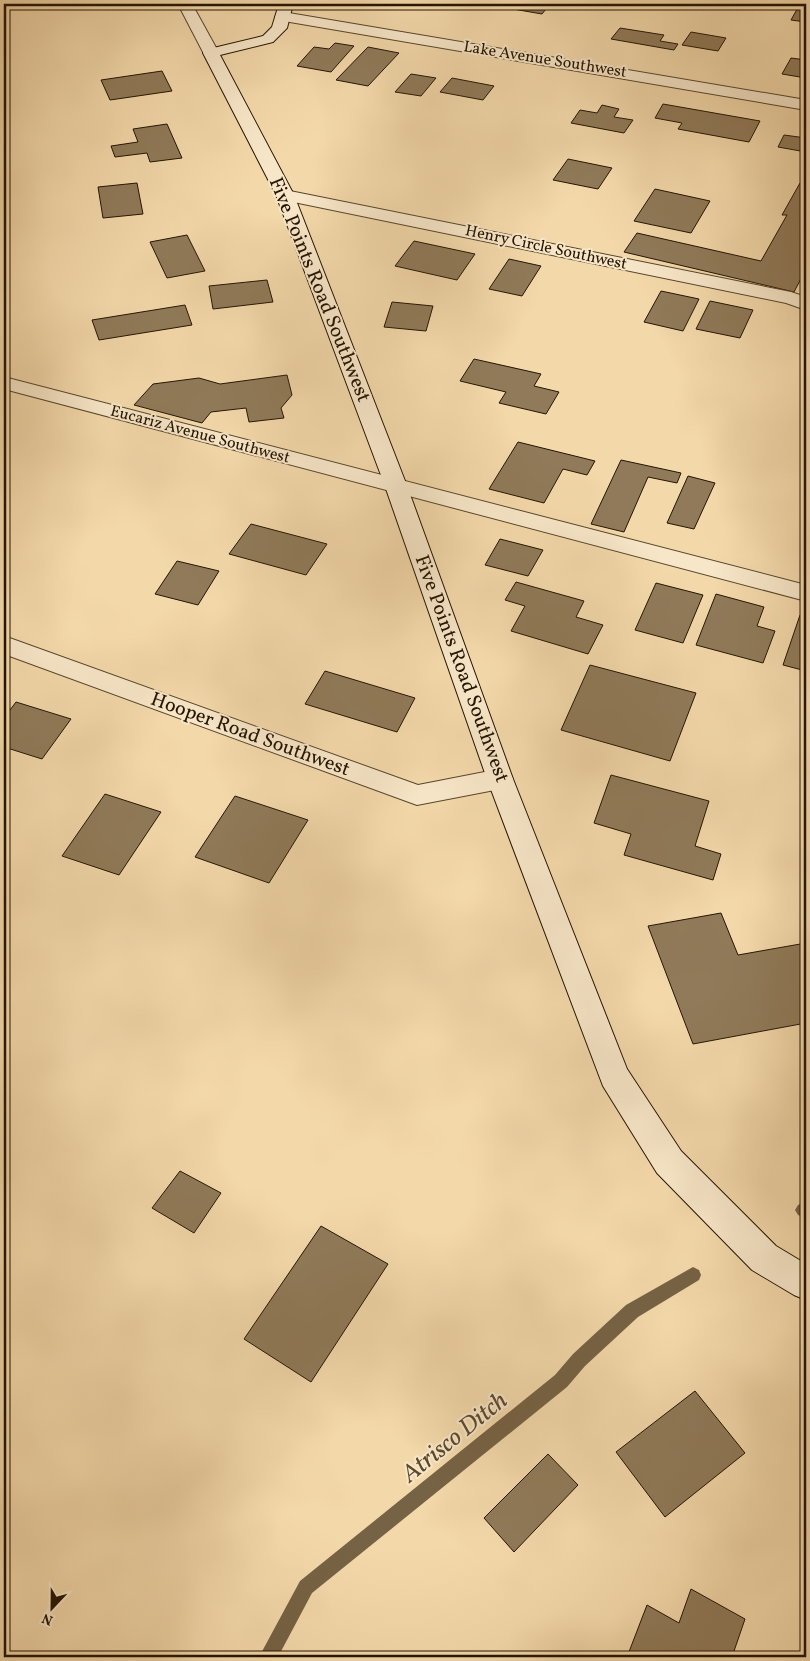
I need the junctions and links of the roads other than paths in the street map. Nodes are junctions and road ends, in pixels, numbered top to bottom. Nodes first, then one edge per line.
1 (185, 4) edge
2 (284, 10) edge
3 (211, 53) junction
4 (806, 105) edge
5 (285, 195) junction
6 (801, 299) edge
7 (4, 383) edge
8 (396, 486) junction
9 (806, 593) edge
10 (4, 645) edge
11 (500, 780) junction
12 (806, 1283) edge

1 - 3 street, Five Points Road Southwest
2 - 3 street
2 - 4 street, Lake Avenue Southwest
3 - 5 street, Five Points Road Southwest
5 - 6 street, Henry Circle Southwest
5 - 8 street, Five Points Road Southwest
7 - 8 street, Eucariz Avenue Southwest
8 - 9 street
8 - 11 street, Five Points Road Southwest
10 - 11 street, Hooper Road Southwest
11 - 12 street, Five Points Road Southwest

